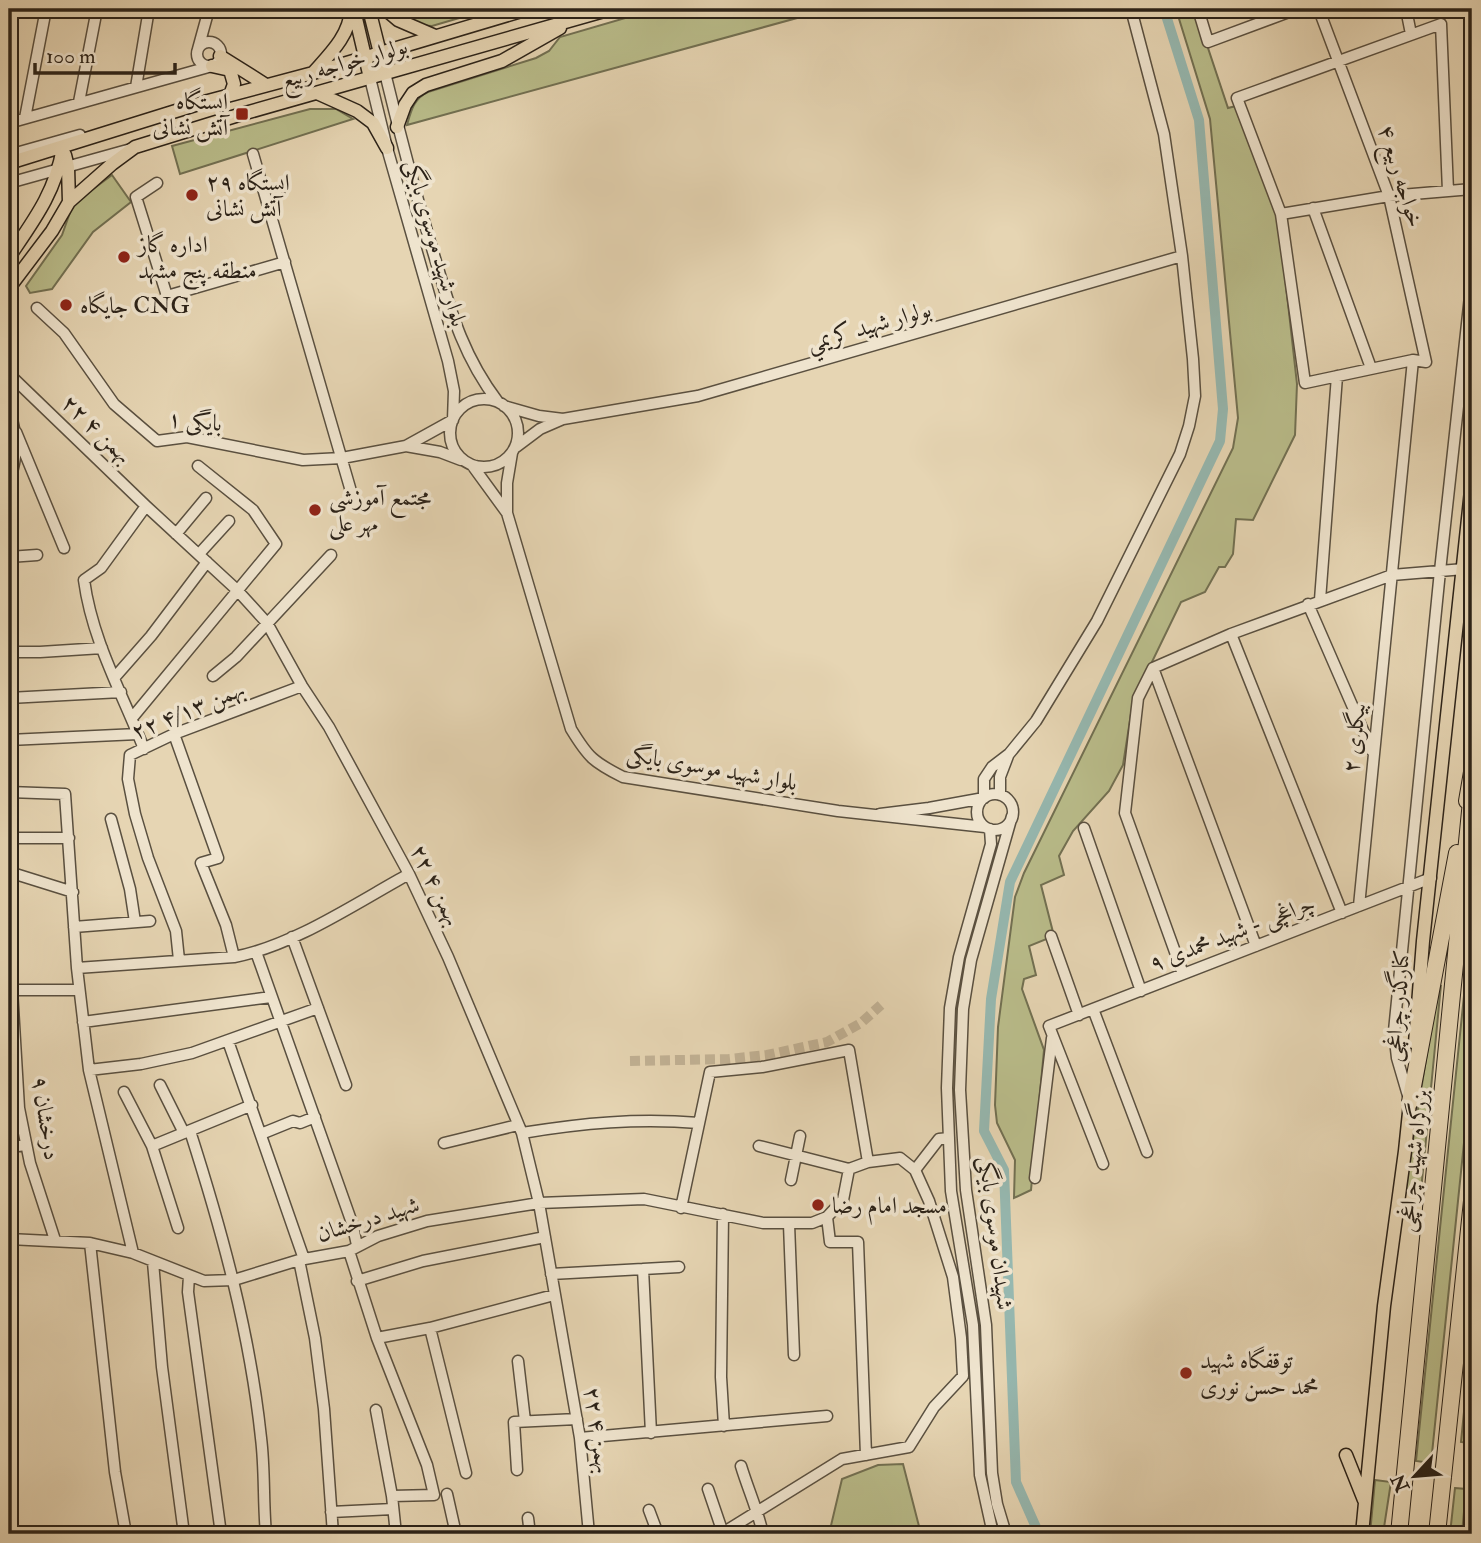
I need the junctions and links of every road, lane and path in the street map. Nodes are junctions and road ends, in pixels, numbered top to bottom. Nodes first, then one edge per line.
1 (27, 9) edge
2 (81, 9) edge
3 (149, 9) edge
4 (209, 9) edge
5 (353, 9) edge
6 (369, 9) edge
7 (384, 9) edge
8 (528, 9) edge
9 (611, 9) edge
10 (1131, 9) edge
11 (1198, 9) edge
12 (1297, 9) edge
13 (1321, 9) edge
14 (1406, 9) edge
15 (97, 10) edge
16 (45, 11) edge
17 (575, 19) junction
18 (206, 21) junction
19 (1411, 34) junction
20 (435, 36) junction
21 (380, 52) junction
22 (198, 53) junction
23 (215, 55) junction
24 (366, 57) junction
25 (1338, 60) junction
26 (313, 73) junction
27 (385, 73) junction
28 (183, 74) junction
29 (370, 78) junction
30 (266, 85) junction
31 (136, 87) junction
32 (317, 93) junction
33 (230, 95) junction
34 (79, 102) junction
35 (208, 102) junction
36 (25, 118) junction
37 (9, 123) edge
38 (397, 127) junction
39 (135, 147) junction
40 (63, 148) junction
41 (387, 148) junction
42 (253, 154) dead end
43 (9, 155) edge
44 (9, 163) edge
45 (63, 168) junction
46 (9, 183) edge
47 (157, 183) dead end
48 (1472, 189) edge
49 (1448, 191) junction
50 (1389, 196) junction
51 (69, 202) junction
52 (1313, 208) junction
53 (1281, 214) junction
54 (1182, 256) junction
55 (9, 257) edge
56 (285, 262) junction
57 (1472, 278) edge
58 (9, 288) edge
59 (37, 308) dead end
60 (1413, 360) junction
61 (1371, 369) junction
62 (9, 374) edge
63 (1337, 376) junction
64 (501, 404) junction
65 (9, 409) edge
66 (563, 419) junction
67 (453, 420) junction
68 (16, 432) junction
69 (406, 446) junction
70 (514, 450) junction
71 (342, 458) junction
72 (468, 463) junction
73 (198, 466) dead end
74 (1472, 481) edge
75 (9, 483) edge
76 (206, 498) dead end
77 (355, 505) dead end
78 (146, 506) junction
79 (508, 513) junction
80 (229, 521) dead end
81 (176, 534) junction
82 (64, 548) dead end
83 (37, 555) dead end
84 (331, 555) dead end
85 (9, 557) edge
86 (203, 558) junction
87 (1464, 569) junction
88 (1440, 571) junction
89 (1392, 575) junction
90 (237, 590) junction
91 (1320, 600) junction
92 (1308, 604) junction
93 (267, 623) junction
94 (1231, 634) junction
95 (102, 648) junction
96 (9, 652) edge
97 (1153, 668) junction
98 (212, 676) dead end
99 (114, 677) junction
100 (302, 686) junction
101 (121, 692) junction
102 (9, 698) edge
103 (132, 718) junction
104 (138, 734) junction
105 (174, 734) junction
106 (9, 740) edge
107 (144, 748) junction
108 (1009, 754) junction
109 (1373, 754) junction
110 (1472, 772) edge
111 (1472, 791) edge
112 (9, 792) edge
113 (1000, 795) junction
114 (984, 798) junction
115 (880, 814) junction
116 (1012, 817) junction
117 (111, 819) dead end
118 (988, 828) junction
119 (1084, 828) dead end
120 (9, 838) edge
121 (69, 838) junction
122 (10, 873) edge
123 (409, 874) junction
124 (1431, 878) junction
125 (1409, 887) junction
126 (73, 891) junction
127 (1359, 906) junction
128 (1342, 913) junction
129 (150, 921) dead end
130 (135, 922) junction
131 (74, 927) junction
132 (1051, 936) dead end
133 (292, 937) junction
134 (1256, 946) junction
135 (256, 953) junction
136 (234, 957) junction
137 (179, 960) junction
138 (77, 968) junction
139 (1183, 974) junction
140 (12, 990) junction
141 (79, 990) junction
142 (1141, 991) junction
143 (271, 997) junction
144 (318, 1008) junction
145 (1093, 1009) junction
146 (1079, 1015) junction
147 (280, 1021) junction
148 (83, 1022) junction
149 (1050, 1031) junction
150 (228, 1041) junction
151 (89, 1070) junction
152 (160, 1085) dead end
153 (346, 1085) dead end
154 (124, 1092) dead end
155 (1410, 1102) junction
156 (252, 1105) junction
157 (314, 1117) junction
158 (699, 1124) junction
159 (520, 1129) junction
160 (187, 1132) junction
161 (261, 1134) junction
162 (800, 1136) dead end
163 (949, 1138) junction
164 (444, 1143) dead end
165 (26, 1145) junction
166 (152, 1146) junction
167 (759, 1146) dead end
168 (9, 1147) edge
169 (1147, 1152) dead end
170 (796, 1156) junction
171 (868, 1162) junction
172 (1103, 1164) dead end
173 (849, 1169) junction
174 (915, 1170) junction
175 (1035, 1178) dead end
176 (790, 1180) dead end
177 (1472, 1200) edge
178 (539, 1203) junction
179 (681, 1208) junction
180 (723, 1214) junction
181 (827, 1217) junction
182 (789, 1224) junction
183 (178, 1228) dead end
184 (545, 1237) junction
185 (9, 1239) edge
186 (55, 1240) junction
187 (89, 1243) junction
188 (353, 1248) junction
189 (133, 1254) junction
190 (301, 1259) junction
191 (153, 1262) junction
192 (678, 1267) dead end
193 (643, 1269) junction
194 (551, 1274) junction
195 (189, 1276) junction
196 (234, 1280) junction
197 (357, 1281) junction
198 (554, 1294) junction
199 (429, 1328) junction
200 (377, 1338) junction
201 (794, 1354) dead end
202 (518, 1361) dead end
203 (376, 1410) dead end
204 (827, 1416) dead end
205 (577, 1419) junction
206 (519, 1422) junction
207 (724, 1426) junction
208 (651, 1433) junction
209 (580, 1438) junction
210 (1408, 1448) junction
211 (866, 1455) junction
212 (1346, 1455) dead end
213 (741, 1466) dead end
214 (517, 1470) dead end
215 (466, 1473) dead end
216 (708, 1489) dead end
217 (447, 1494) dead end
218 (392, 1496) junction
219 (1365, 1504) junction
220 (393, 1509) junction
221 (649, 1510) dead end
222 (758, 1511) junction
223 (331, 1512) junction
224 (1472, 1512) edge
225 (528, 1517) dead end
226 (126, 1534) edge
227 (184, 1534) edge
228 (220, 1534) edge
229 (266, 1534) edge
230 (333, 1534) edge
231 (396, 1534) edge
232 (456, 1534) edge
233 (530, 1534) edge
234 (589, 1534) edge
235 (658, 1534) edge
236 (722, 1534) edge
237 (763, 1534) edge
238 (993, 1534) edge
239 (1006, 1534) edge
240 (1362, 1534) edge
241 (1389, 1534) edge
242 (1399, 1534) edge
243 (1437, 1534) edge
244 (1470, 1534) edge

1 - 16 street
2 - 15 street
3 - 31 street
4 - 18 street
5 - 24 main road
5 - 26 main road
6 - 21 main road
7 - 20 main road
8 - 20 main road, بولوار خواجه ربیع
9 - 17 main road, بولوار خواجه ربیع
10 - 54 street
11 - 12 street
13 - 25 street, خواجه ربیع ۴
14 - 19 street
15 - 34 street
16 - 36 street
17 - 27 main road, بولوار خواجه ربیع
17 - 38 main road
18 - 22 street
18 - 23 street
19 - 25 street
19 - 49 street
20 - 21 main road, بولوار خواجه ربیع
21 - 24 main road, بولوار خواجه ربیع
21 - 27 main road
22 - 23 street
22 - 23 street
22 - 28 street
23 - 28 street
23 - 30 main road
23 - 33 main road
24 - 26 main road, بولوار خواجه ربیع
24 - 29 main road
25 - 50 street, خواجه ربیع ۴
25 - 53 street
26 - 30 main road, بولوار خواجه ربیع
27 - 29 main road, بولوار خواجه ربیع
27 - 38 street, بلوار شهید موسوی بایگی
28 - 31 street
29 - 32 main road, بولوار خواجه ربیع
29 - 41 street, بلوار شهید موسوی بایگی
30 - 33 main road, بولوار خواجه ربیع
31 - 34 street
32 - 39 main road, بولوار خواجه ربیع
32 - 41 main road
33 - 35 main road, بولوار خواجه ربیع
34 - 36 street
35 - 40 main road
35 - 43 street, بولوار خواجه ربیع
36 - 37 street
38 - 64 street, بلوار شهید موسوی بایگی
39 - 45 street, بولوار خواجه ربیع
39 - 51 main road
40 - 44 main road
40 - 45 main road
41 - 67 street, بلوار شهید موسوی بایگی
42 - 56 street
45 - 46 street, بولوار خواجه ربیع
45 - 51 main road
45 - 55 main road
47 - 56 street
48 - 49 street
49 - 50 street
50 - 52 street
50 - 60 street, خواجه ربیع ۴
51 - 58 main road
52 - 53 street
52 - 61 street
53 - 63 street
54 - 66 street, بولوار شهيد كريمي
54 - 108 street
56 - 71 street
57 - 88 street
59 - 71 street, بایگی ۱
60 - 61 street
60 - 89 street, بیگلری ۲
61 - 63 street
62 - 78 street, ۲۲ بهمن ۴
63 - 91 street
64 - 66 street, بولوار شهيد كريمي
64 - 67 street
64 - 70 street
65 - 68 street
66 - 70 street, بولوار شهيد كريمي
67 - 69 street
67 - 72 street
68 - 75 street
68 - 82 street
69 - 71 street, بایگی ۱
69 - 72 street
70 - 72 street
70 - 79 street, بلوار شهید موسوی بایگی
71 - 77 street
72 - 79 street, بلوار شهید موسوی بایگی
73 - 90 street
74 - 87 main road, کنارگذر چراغچی
76 - 81 street
78 - 81 street, ۲۲ بهمن ۴
78 - 95 street
79 - 115 street, بلوار شهید موسوی بایگی
80 - 86 street
81 - 86 street, ۲۲ بهمن ۴
83 - 85 street
84 - 93 street
86 - 90 street, ۲۲ بهمن ۴
86 - 99 street
87 - 88 street
87 - 124 main road, کنارگذر چراغچی
88 - 89 street
88 - 125 street
89 - 91 street
89 - 109 street, بیگلری ۲
90 - 93 street, ۲۲ بهمن ۴
90 - 103 street
91 - 92 street
92 - 94 street
92 - 109 street
93 - 98 street
93 - 100 street, ۲۲ بهمن ۴
94 - 97 street
94 - 128 street
95 - 96 street
95 - 99 street
97 - 134 street
97 - 139 street
99 - 101 street
100 - 105 street, ۲۲ بهمن ۴/۱۳
100 - 123 street, ۲۲ بهمن ۴
101 - 102 street
101 - 103 street
103 - 104 street
104 - 106 street
104 - 107 street
105 - 107 street, ۲۲ بهمن ۴/۱۳
105 - 136 street
107 - 137 street, ۲۲ بهمن ۴/۱۳
108 - 113 street
108 - 114 street
109 - 127 street, بیگلری ۲
110 - 155 highway
111 - 210 highway, بزرگراه شهید چراغچی
112 - 121 street
113 - 114 street
113 - 116 street
114 - 115 street, بلوار شهید موسوی بایگی
114 - 118 street
115 - 118 street, بلوار شهید موسوی بایگی
116 - 118 street
116 - 239 street, شهیدان موسوی بایگی
117 - 130 street
118 - 163 street, شهیدان موسوی بایگی
119 - 142 street
120 - 121 street
121 - 126 street
122 - 126 street
122 - 140 street, درخشان ۹
123 - 133 street
123 - 159 street, ۲۲ بهمن ۴
124 - 125 street, ۹ چراغچی - شهید محمدی
124 - 155 main road, کنارگذر چراغچی
125 - 127 street, ۹ چراغچی - شهید محمدی
125 - 155 street
126 - 131 street
127 - 128 street, ۹ چراغچی - شهید محمدی
128 - 134 street, ۹ چراغچی - شهید محمدی
129 - 130 street
130 - 131 street
131 - 138 street
132 - 146 street
133 - 135 street
133 - 144 street
134 - 139 street, ۹ چراغچی - شهید محمدی
135 - 136 street
135 - 143 street
136 - 137 street
137 - 138 street
138 - 141 street
139 - 142 street, ۹ چراغچی - شهید محمدی
140 - 141 street
140 - 165 street, درخشان ۹
141 - 148 street
142 - 145 street, ۹ چراغچی - شهید محمدی
143 - 147 street
143 - 148 street
144 - 147 street
144 - 153 street
145 - 146 street, ۹ چراغچی - شهید محمدی
145 - 169 street
146 - 149 street, ۹ چراغچی - شهید محمدی
147 - 150 street
147 - 157 street
148 - 151 street
149 - 172 street
149 - 175 street
150 - 151 street
150 - 156 street
151 - 189 street
152 - 160 street
154 - 166 street
155 - 219 main road, کنارگذر چراغچی
156 - 160 street
156 - 161 street
157 - 161 street
157 - 188 street
158 - 159 street
158 - 171 street
158 - 179 street
159 - 164 street
159 - 178 street, ۲۲ بهمن ۴
160 - 166 street
160 - 196 street
161 - 190 street
162 - 170 street
163 - 174 street
163 - 238 street, شهیدان موسوی بایگی
165 - 168 street
165 - 186 street, درخشان ۹
166 - 183 street
167 - 170 street
170 - 173 street
170 - 176 street
171 - 173 street
171 - 174 street
173 - 181 street
174 - 211 street
177 - 243 highway
178 - 179 street, شهید درخشان
178 - 184 street, ۲۲ بهمن ۴
178 - 188 street, شهید درخشان
179 - 180 street, شهید درخشان
180 - 182 street, شهید درخشان
180 - 207 street
181 - 182 street, شهید درخشان
181 - 211 street
182 - 201 street
184 - 194 street, ۲۲ بهمن ۴
184 - 197 street
185 - 186 street, شهید درخشان
186 - 187 street, شهید درخشان
187 - 189 street, شهید درخشان
187 - 226 street
188 - 190 street, شهید درخشان
188 - 197 street
189 - 191 street, شهید درخشان
190 - 196 street, شهید درخشان
190 - 223 street
191 - 195 street, شهید درخشان
191 - 227 street
192 - 193 street
193 - 194 street
193 - 208 street
194 - 198 street, ۲۲ بهمن ۴
195 - 196 street, شهید درخشان
195 - 228 street
196 - 229 street
197 - 200 street
198 - 199 street
198 - 205 street, ۲۲ بهمن ۴
199 - 200 street
199 - 215 street
200 - 218 street
202 - 206 street
203 - 218 street
204 - 207 street
205 - 206 street
205 - 209 street, ۲۲ بهمن ۴
206 - 214 street
207 - 208 street
208 - 209 street
209 - 234 street, ۲۲ بهمن ۴
210 - 241 highway
210 - 242 highway, بزرگراه شهید چراغچی
211 - 222 street
212 - 219 main road
213 - 222 street
216 - 236 street
217 - 232 street
218 - 220 street
219 - 240 main road, کنارگذر چراغچی
220 - 223 street
220 - 231 street
221 - 235 street
222 - 236 street
222 - 237 street
223 - 230 street
224 - 244 main road
225 - 233 street

